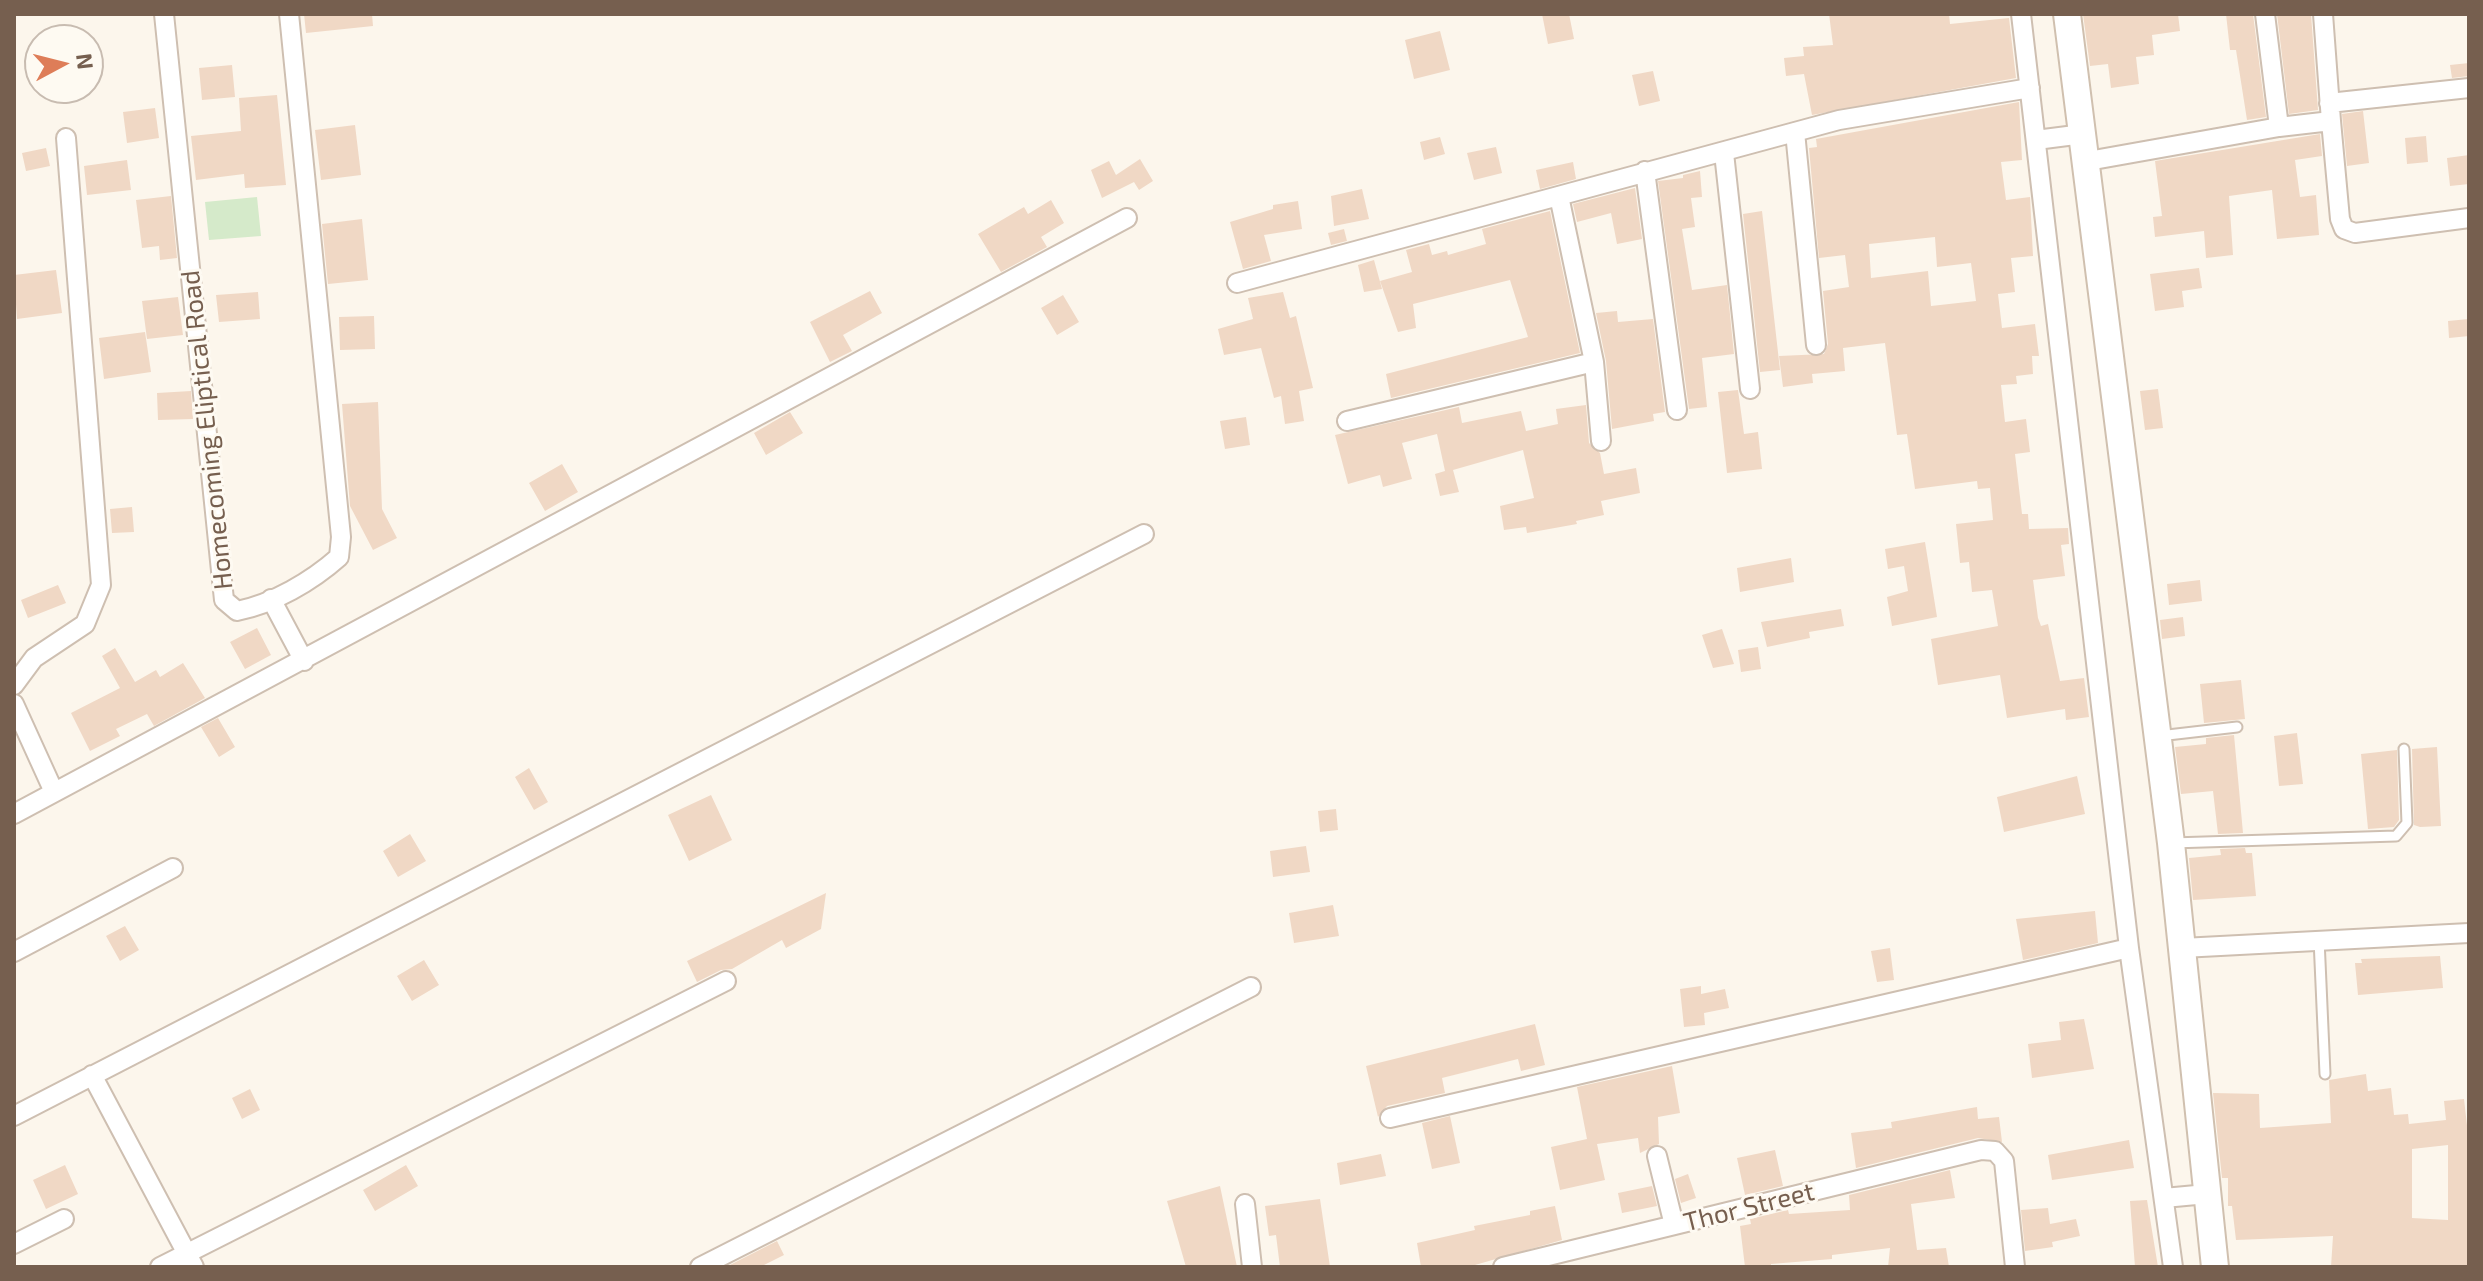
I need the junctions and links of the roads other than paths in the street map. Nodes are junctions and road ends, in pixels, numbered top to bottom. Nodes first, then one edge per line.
1 (164, 14) edge
2 (289, 14) edge
3 (2021, 14) edge
4 (2067, 14) edge
5 (2265, 14) edge
6 (2323, 14) edge
7 (2030, 88) junction
8 (2469, 88) edge
9 (2330, 112) junction
10 (2279, 127) junction
11 (1795, 132) junction
12 (2077, 135) junction
13 (66, 138) dead end
14 (2040, 140) junction
15 (1724, 153) junction
16 (2088, 161) junction
17 (1645, 171) junction
18 (1559, 196) junction
19 (1127, 218) dead end
20 (2469, 218) edge
21 (1237, 283) dead end
22 (1816, 345) dead end
23 (1594, 362) junction
24 (1750, 389) dead end
25 (1677, 410) dead end
26 (1347, 421) dead end
27 (1601, 441) dead end
28 (1144, 534) dead end
29 (271, 599) junction
30 (304, 661) junction
31 (14, 685) edge
32 (14, 704) edge
33 (2237, 727) dead end
34 (2156, 736) junction
35 (2404, 749) dead end
36 (54, 792) junction
37 (14, 814) edge
38 (2171, 843) junction
39 (173, 868) dead end
40 (2469, 933) edge
41 (2319, 939) junction
42 (2129, 948) junction
43 (2182, 948) junction
44 (14, 952) edge
45 (726, 981) dead end
46 (1251, 987) dead end
47 (2325, 1074) dead end
48 (92, 1075) junction
49 (14, 1116) edge
50 (1390, 1118) dead end
51 (1657, 1156) dead end
52 (2203, 1195) junction
53 (2168, 1197) junction
54 (1245, 1204) dead end
55 (64, 1219) dead end
56 (1674, 1225) junction
57 (14, 1244) edge
58 (190, 1260) edge
59 (160, 1267) edge
60 (700, 1267) edge
61 (1252, 1267) edge
62 (1503, 1267) edge
63 (2015, 1267) edge
64 (2173, 1267) edge
65 (2215, 1267) edge

1 - 29 street, Homecoming Eliptical Road
2 - 29 street, Homecoming Eliptical Road
3 - 7 street
4 - 12 street
5 - 10 street
6 - 9 street
7 - 11 street
7 - 14 street
8 - 9 street
9 - 10 street
9 - 20 street
10 - 16 street
11 - 15 street
11 - 22 street
12 - 14 street
12 - 16 street
13 - 31 street
14 - 42 street
15 - 17 street
15 - 24 street
16 - 34 street
17 - 18 street
17 - 25 street
18 - 21 street
18 - 23 street
19 - 30 street
23 - 26 street
23 - 27 street
28 - 48 street
29 - 30 street
30 - 36 street
32 - 36 street
33 - 34 lane
34 - 38 street
35 - 38 lane
36 - 37 street
38 - 43 street
39 - 44 street
40 - 41 street
41 - 43 street
41 - 47 lane
42 - 50 street
42 - 53 street
43 - 52 street
45 - 58 street
46 - 60 street
48 - 49 street
48 - 58 street
51 - 56 street
52 - 53 street
52 - 65 street
53 - 64 street
54 - 61 street
55 - 57 street
56 - 62 street, Thor Street
56 - 63 street, Thor Street
58 - 59 street

